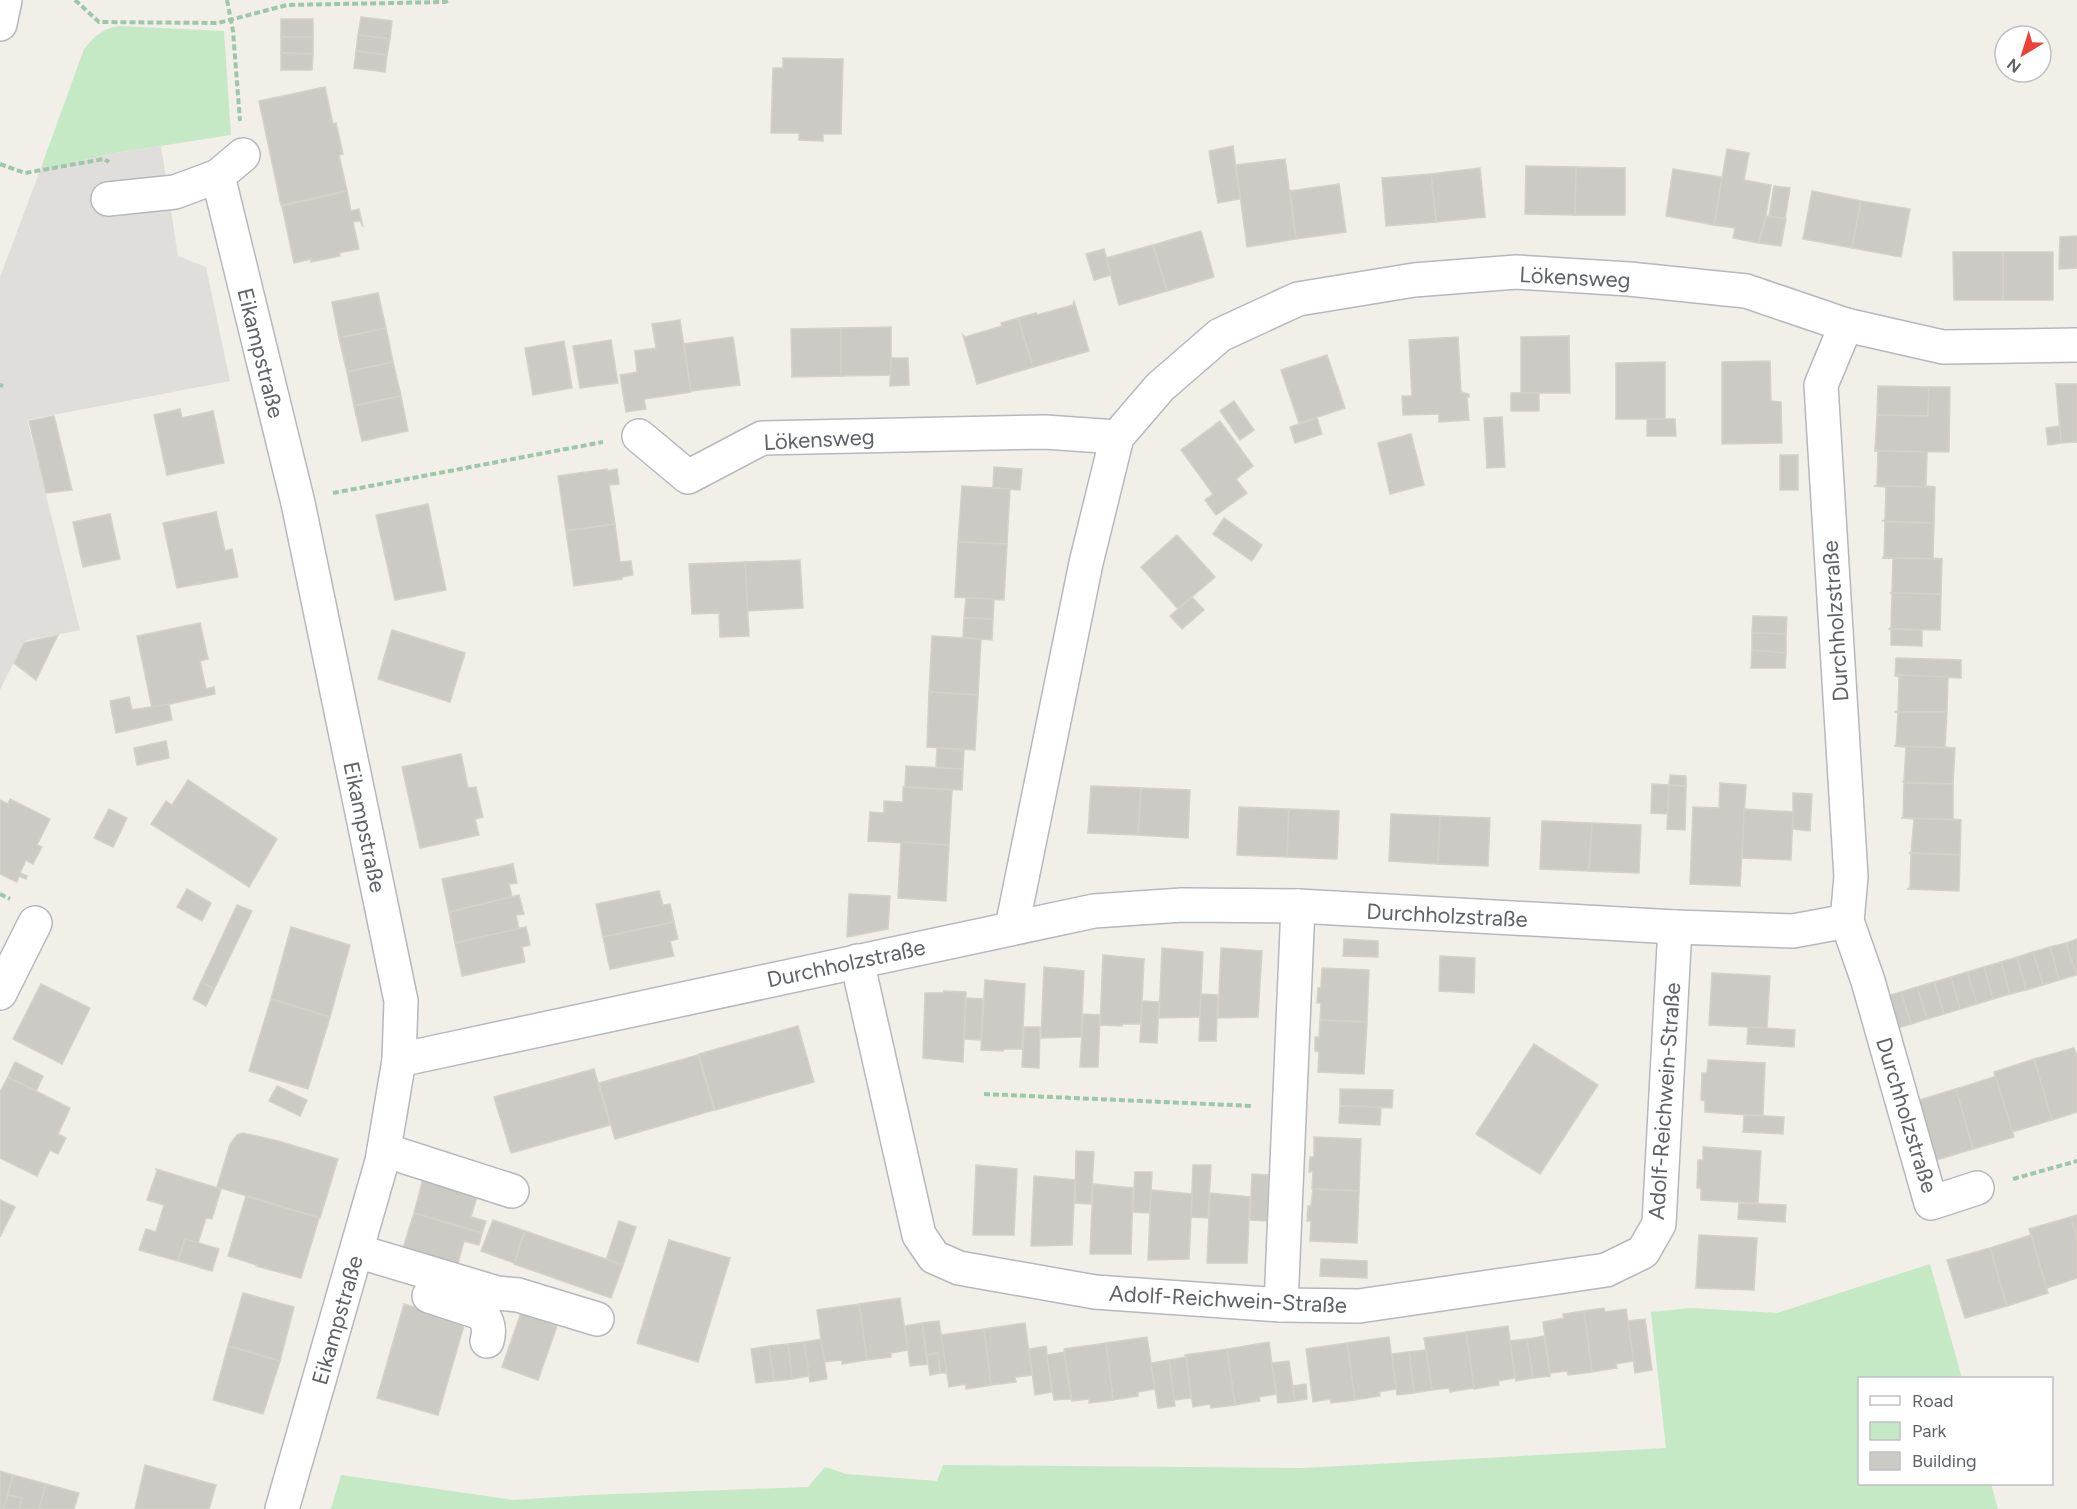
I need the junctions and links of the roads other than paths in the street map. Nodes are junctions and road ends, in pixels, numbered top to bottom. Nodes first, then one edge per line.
1 (5, 0) edge
2 (0, 24) edge
3 (243, 155) road end
4 (218, 176) junction
5 (117, 198) road end
6 (1845, 326) junction
7 (2077, 345) edge
8 (639, 436) road end
9 (1117, 437) junction
10 (1298, 906) junction
11 (1847, 921) junction
12 (34, 923) dead end
13 (1012, 927) junction
14 (1675, 927) junction
15 (857, 961) junction
16 (0, 993) edge
17 (399, 1060) junction
18 (384, 1150) junction
19 (1977, 1188) road end
20 (512, 1191) dead end
21 (353, 1262) junction
22 (1281, 1305) junction
23 (597, 1319) dead end
24 (487, 1341) dead end
25 (282, 1509) edge

1 - 2 street
3 - 4 street
4 - 5 street
4 - 17 street, Eikampstraße
6 - 7 street, Lökensweg
6 - 9 street, Lökensweg
6 - 11 street, Durchholzstraße
8 - 9 street, Lökensweg
9 - 13 street, Lökensweg
10 - 13 street, Durchholzstraße
10 - 14 street, Durchholzstraße
10 - 22 street
11 - 14 street, Durchholzstraße
11 - 19 street, Durchholzstraße
12 - 16 street
13 - 15 street, Durchholzstraße
14 - 22 street, Adolf-Reichwein-Straße
15 - 17 street, Durchholzstraße
15 - 22 street, Adolf-Reichwein-Straße
17 - 18 street, Eikampstraße
18 - 20 street
18 - 21 street, Eikampstraße
21 - 23 street
21 - 24 street
21 - 25 street, Eikampstraße

